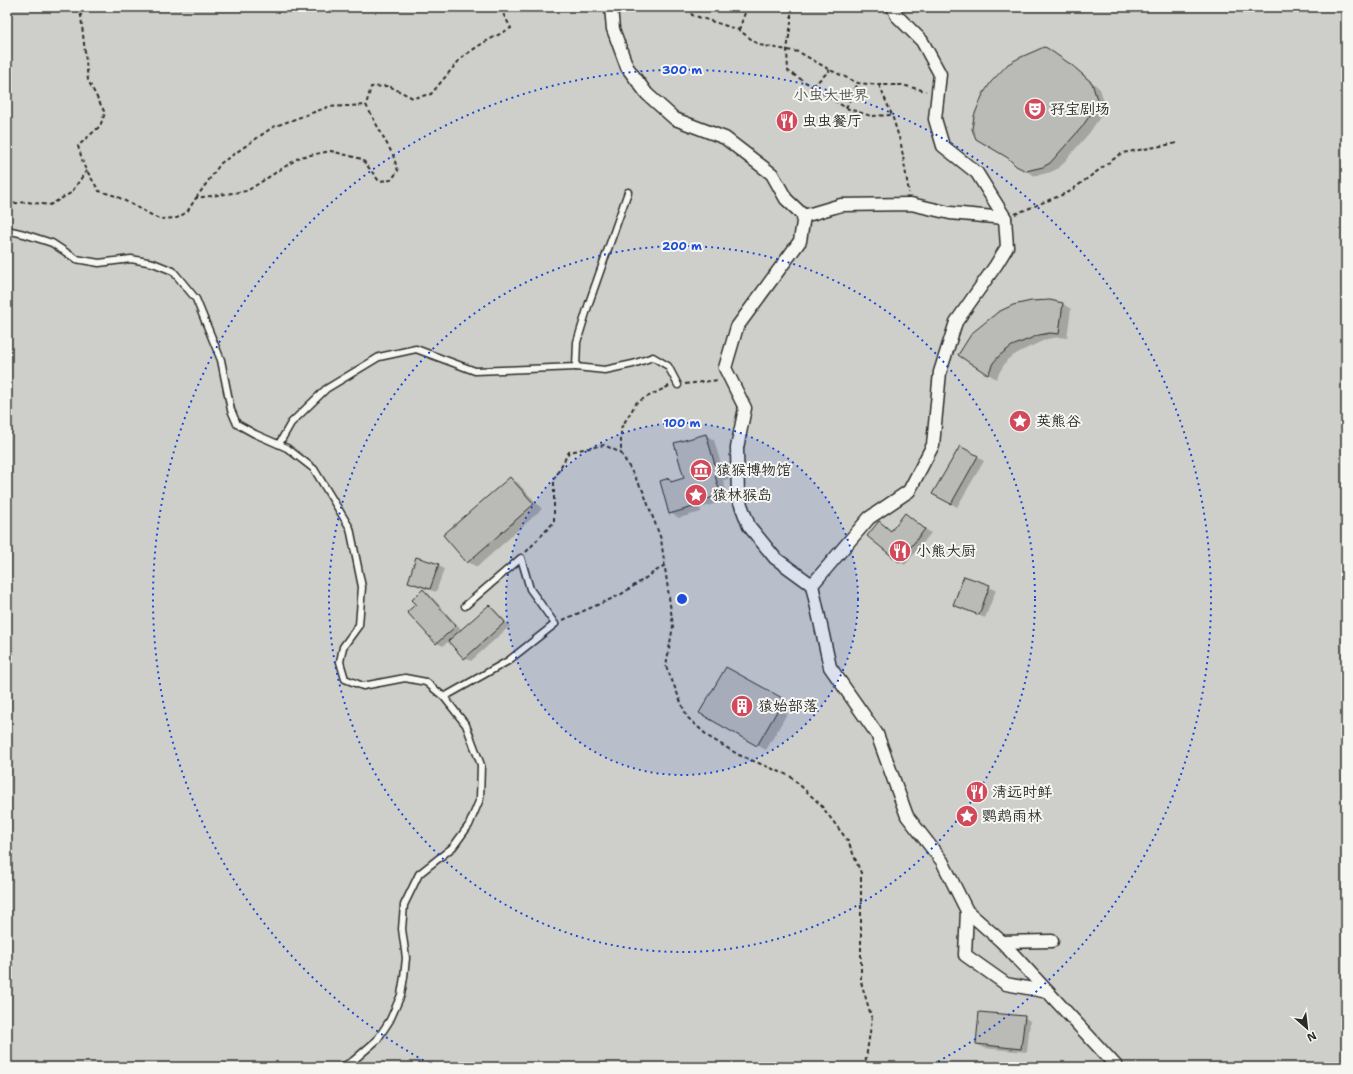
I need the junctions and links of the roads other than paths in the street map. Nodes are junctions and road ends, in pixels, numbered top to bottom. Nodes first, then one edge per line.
1 (611, 7) edge
2 (893, 7) edge
3 (628, 192) dead end
4 (804, 216) junction
5 (1005, 218) junction
6 (7, 230) edge
7 (576, 367) junction
8 (678, 385) road end
9 (279, 444) junction
10 (812, 585) junction
11 (465, 606) dead end
12 (444, 697) junction
13 (967, 911) junction
14 (1052, 941) dead end
15 (1002, 942) junction
16 (1048, 992) junction
17 (342, 1067) edge
18 (1117, 1067) edge

1 - 4 street
2 - 5 street
3 - 7 lane
4 - 5 street
4 - 10 street
5 - 10 street
6 - 9 lane
7 - 8 lane
7 - 9 lane
9 - 12 lane
10 - 13 street
11 - 12 lane
12 - 17 lane
13 - 15 street
13 - 16 street
14 - 15 street
15 - 16 street
16 - 18 street

